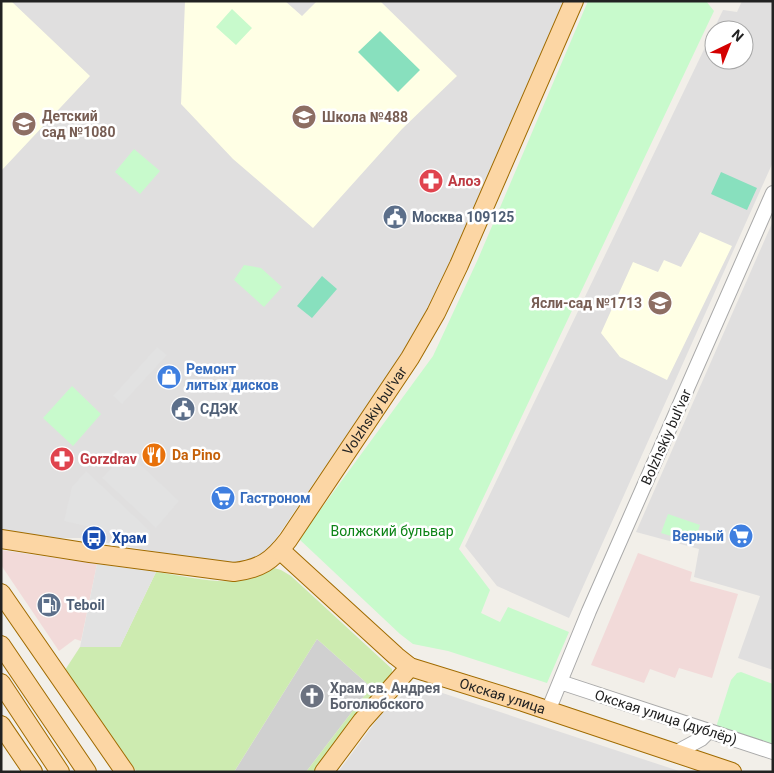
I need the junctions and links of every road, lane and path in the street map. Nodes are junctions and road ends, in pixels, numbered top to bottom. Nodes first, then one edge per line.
1 (574, 1) edge
2 (773, 193) edge
3 (1, 539) edge
4 (280, 550) junction
5 (1, 593) edge
6 (1, 644) edge
7 (410, 667) junction
8 (560, 682) junction
9 (1, 683) edge
10 (548, 711) junction
11 (4, 729) edge
12 (709, 731) junction
13 (773, 752) edge
14 (676, 753) junction
15 (16, 772) edge
16 (33, 772) edge
17 (60, 772) edge
18 (87, 772) edge
19 (125, 772) edge
20 (324, 772) edge
21 (732, 772) edge

1 - 4 main road, Volzhskiy bul'var
2 - 8 street, Bolzhskiy bul'var
3 - 4 main road, Volzhskiy bul'var
4 - 7 main road, Окская улица
5 - 19 main road
6 - 18 main road
7 - 10 main road, Окская улица
7 - 20 main road
8 - 10 street
8 - 12 street, Окская улица (дублёр)
9 - 17 main road
10 - 14 main road, Окская улица
11 - 15 main road
11 - 16 main road
12 - 13 street, Окская улица (дублёр)
12 - 14 street
14 - 21 main road, Окская улица

